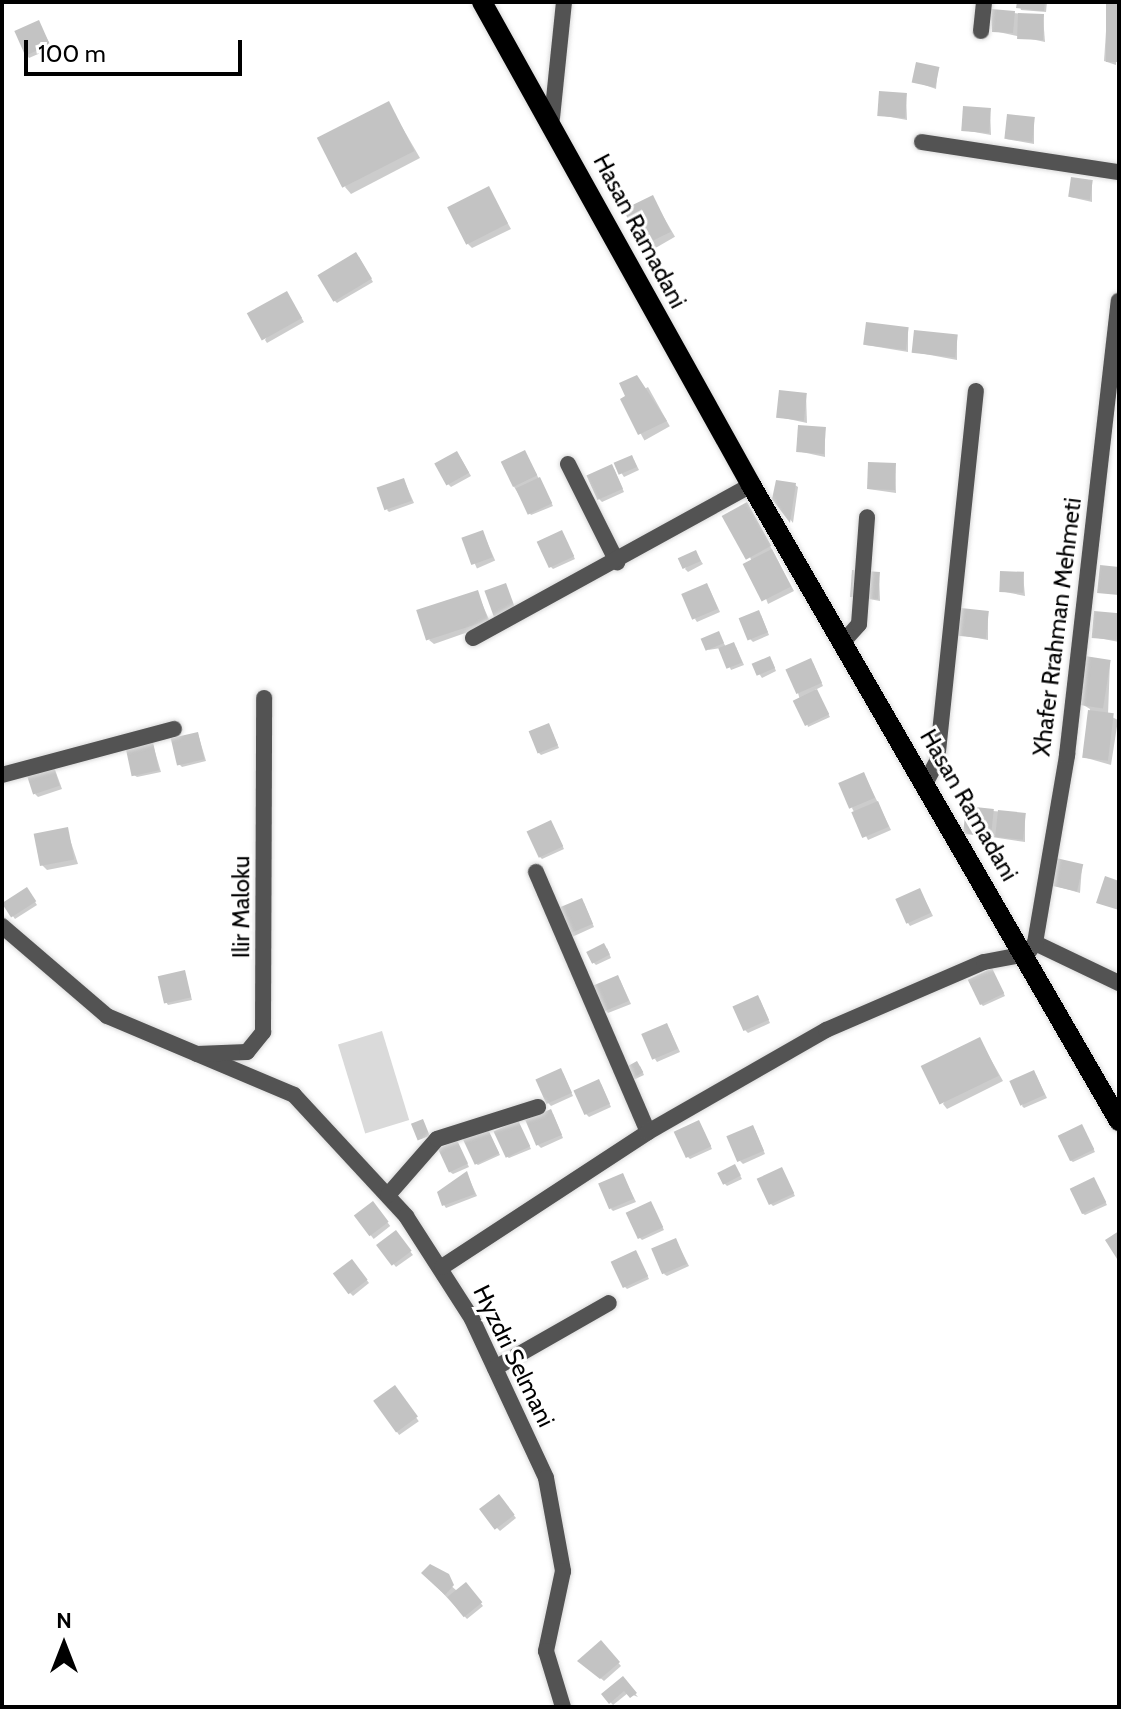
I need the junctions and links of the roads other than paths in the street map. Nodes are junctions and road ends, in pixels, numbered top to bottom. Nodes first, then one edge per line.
1 (482, 2) edge
2 (564, 2) edge
3 (984, 2) edge
4 (981, 31) dead end
5 (552, 118) junction
6 (922, 142) dead end
7 (1119, 172) edge
8 (1119, 301) edge
9 (976, 391) dead end
10 (568, 464) dead end
11 (751, 485) junction
12 (867, 517) dead end
13 (617, 562) junction
14 (473, 638) dead end
15 (843, 642) junction
16 (264, 698) dead end
17 (174, 729) dead end
18 (2, 775) edge
19 (926, 782) junction
20 (536, 872) dead end
21 (2, 926) edge
22 (1031, 949) junction
23 (1119, 983) edge
24 (190, 1054) junction
25 (538, 1107) dead end
26 (1119, 1121) edge
27 (648, 1132) junction
28 (388, 1195) junction
29 (442, 1267) junction
30 (609, 1303) dead end
31 (495, 1368) junction
32 (563, 1707) edge

1 - 5 main road, Hasan Ramadani
2 - 5 street
3 - 4 street
5 - 11 main road, Hasan Ramadani
6 - 7 street
8 - 22 street, Xhafer Rrahman Mehmeti
9 - 19 street
10 - 13 street
11 - 13 street
11 - 15 main road, Hasan Ramadani
12 - 15 street
13 - 14 street
15 - 19 main road, Hasan Ramadani
16 - 24 street, Ilir Maloku
17 - 18 street
19 - 22 main road, Hasan Ramadani
20 - 27 street
21 - 24 street, Ilir Maloku
22 - 23 street
22 - 26 main road, Hasan Ramadani
22 - 27 street, Hyzdri Selmani
24 - 28 street, Ilir Maloku
25 - 28 street
27 - 29 street, Hyzdri Selmani
28 - 29 street, Ilir Maloku
29 - 31 street, Hyzdri Selmani
30 - 31 street
31 - 32 street, Hyzdri Selmani

